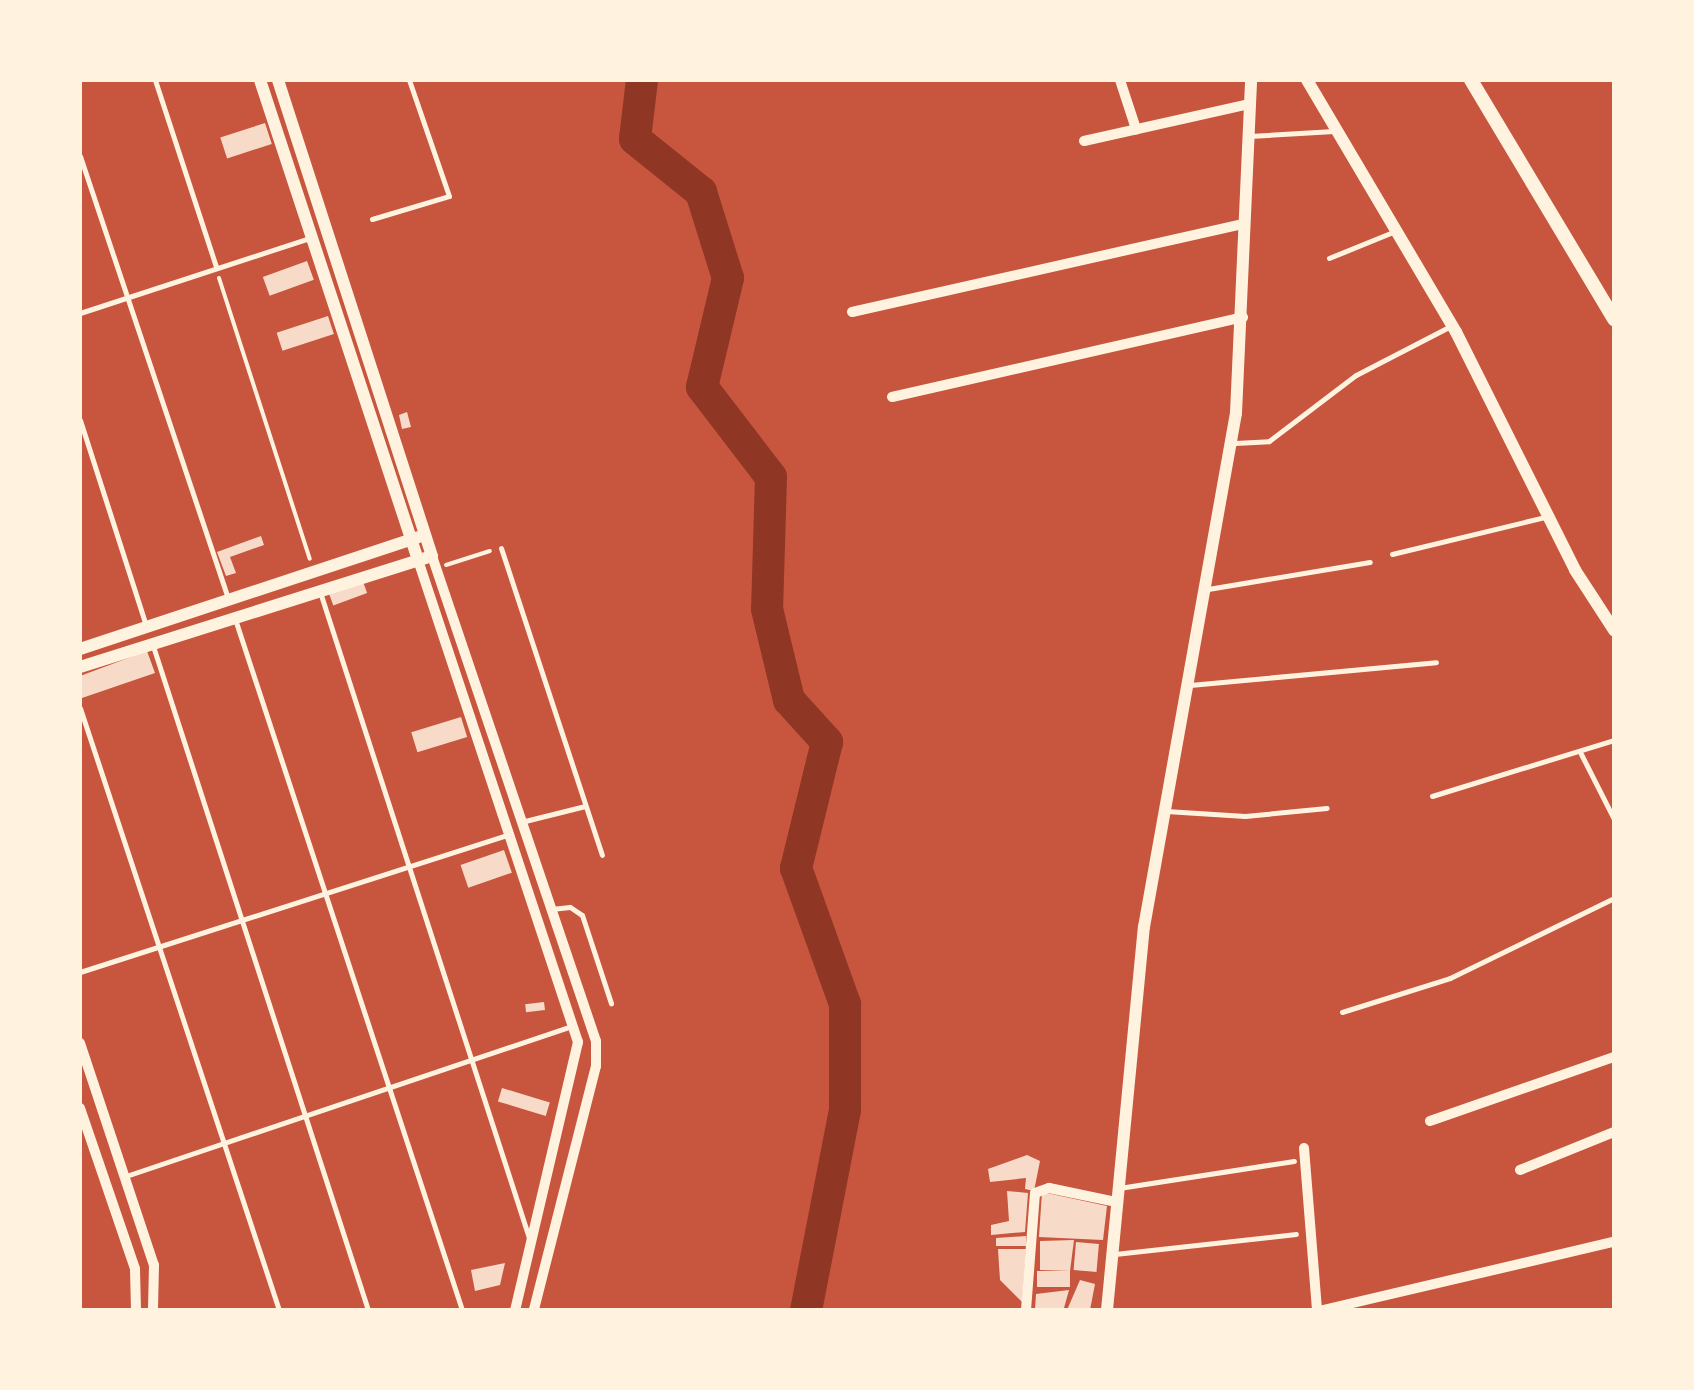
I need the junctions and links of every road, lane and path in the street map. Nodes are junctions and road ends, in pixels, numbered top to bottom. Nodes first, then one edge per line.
1 (155, 80) edge
2 (260, 80) edge
3 (278, 80) edge
4 (409, 80) edge
5 (1120, 80) edge
6 (1251, 80) edge
7 (1307, 80) edge
8 (1472, 80) edge
9 (1250, 104) junction
10 (1136, 130) junction
11 (1337, 130) junction
12 (1248, 136) junction
13 (1084, 141) dead end
14 (80, 156) edge
15 (372, 219) dead end
16 (1242, 224) junction
17 (1396, 231) junction
18 (310, 238) junction
19 (1329, 258) dead end
20 (216, 268) junction
21 (127, 298) junction
22 (852, 312) dead end
23 (80, 313) edge
24 (1242, 317) junction
25 (1614, 319) edge
26 (1452, 326) junction
27 (892, 397) dead end
28 (80, 420) edge
29 (1232, 442) junction
30 (1548, 516) junction
31 (426, 536) junction
32 (411, 540) junction
33 (501, 548) joint
34 (1392, 554) dead end
35 (418, 560) junction
36 (435, 562) junction
37 (1370, 562) dead end
38 (314, 570) junction
39 (319, 589) junction
40 (1208, 589) junction
41 (228, 598) junction
42 (234, 616) junction
43 (146, 625) junction
44 (1614, 630) edge
45 (152, 643) junction
46 (80, 649) edge
47 (1436, 662) dead end
48 (80, 668) edge
49 (1190, 685) junction
50 (80, 708) edge
51 (1614, 740) edge
52 (1581, 754) junction
53 (1432, 796) dead end
54 (585, 806) junction
55 (1328, 808) dead end
56 (1164, 811) junction
57 (1614, 819) edge
58 (522, 822) junction
59 (510, 834) junction
60 (602, 855) dead end
61 (536, 863) junction
62 (412, 865) junction
63 (520, 867) junction
64 (327, 892) junction
65 (1614, 898) edge
66 (552, 908) junction
67 (242, 920) junction
68 (159, 946) junction
69 (80, 972) edge
70 (611, 1002) dead end
71 (1342, 1012) dead end
72 (574, 1025) junction
73 (80, 1043) edge
74 (1614, 1057) edge
75 (471, 1058) junction
76 (390, 1086) junction
77 (80, 1108) edge
78 (306, 1116) junction
79 (1430, 1121) dead end
80 (1614, 1132) edge
81 (224, 1144) junction
82 (1304, 1148) dead end
83 (1294, 1161) dead end
84 (1520, 1170) dead end
85 (125, 1176) junction
86 (1117, 1195) junction
87 (1296, 1234) dead end
88 (1614, 1242) edge
89 (532, 1246) junction
90 (1112, 1254) junction
91 (158, 1308) edge
92 (136, 1310) edge
93 (279, 1310) edge
94 (368, 1310) edge
95 (462, 1310) edge
96 (515, 1310) edge
97 (534, 1310) edge
98 (1026, 1310) edge
99 (1107, 1310) edge
100 (1320, 1310) edge

1 - 20 lane
2 - 18 street
3 - 31 street
4 - 15 lane
5 - 10 street
6 - 9 street
7 - 11 street
8 - 25 main road
9 - 10 street
9 - 12 street
10 - 13 street
11 - 12 lane
11 - 17 street
12 - 16 street
14 - 21 lane
16 - 22 street
16 - 24 street
17 - 19 lane
17 - 26 street
18 - 20 lane
18 - 32 street
20 - 21 lane
20 - 38 path
21 - 23 lane
21 - 41 lane
24 - 27 street
24 - 29 street
26 - 29 lane
26 - 30 street
28 - 43 lane
29 - 40 street
30 - 34 lane
30 - 44 street
31 - 32 street
31 - 36 street
32 - 35 street
32 - 38 street
33 - 36 path
33 - 54 lane
35 - 36 street
35 - 39 street
35 - 59 street
36 - 58 street
37 - 40 lane
38 - 41 street
39 - 42 street
39 - 62 lane
40 - 49 street
41 - 43 street
42 - 45 street
42 - 64 lane
43 - 46 street
45 - 48 street
45 - 67 lane
47 - 49 lane
49 - 56 street
50 - 68 lane
51 - 52 lane
52 - 53 lane
52 - 57 lane
54 - 58 lane
54 - 60 lane
55 - 56 lane
56 - 86 street
58 - 61 street
59 - 62 lane
59 - 63 street
61 - 63 street
61 - 66 street
62 - 64 lane
62 - 75 lane
63 - 72 street
64 - 67 lane
64 - 76 lane
65 - 71 lane
66 - 70 lane
66 - 97 street
67 - 68 lane
67 - 78 lane
68 - 69 lane
68 - 81 lane
72 - 75 lane
72 - 89 street
73 - 85 street
74 - 79 street
75 - 76 lane
75 - 89 lane
76 - 78 lane
76 - 95 lane
77 - 92 street
78 - 81 lane
78 - 94 lane
80 - 84 street
81 - 85 lane
81 - 93 lane
82 - 100 street
83 - 86 lane
85 - 91 street
86 - 90 street
86 - 98 street
87 - 90 lane
88 - 100 street
89 - 96 street
90 - 99 street

